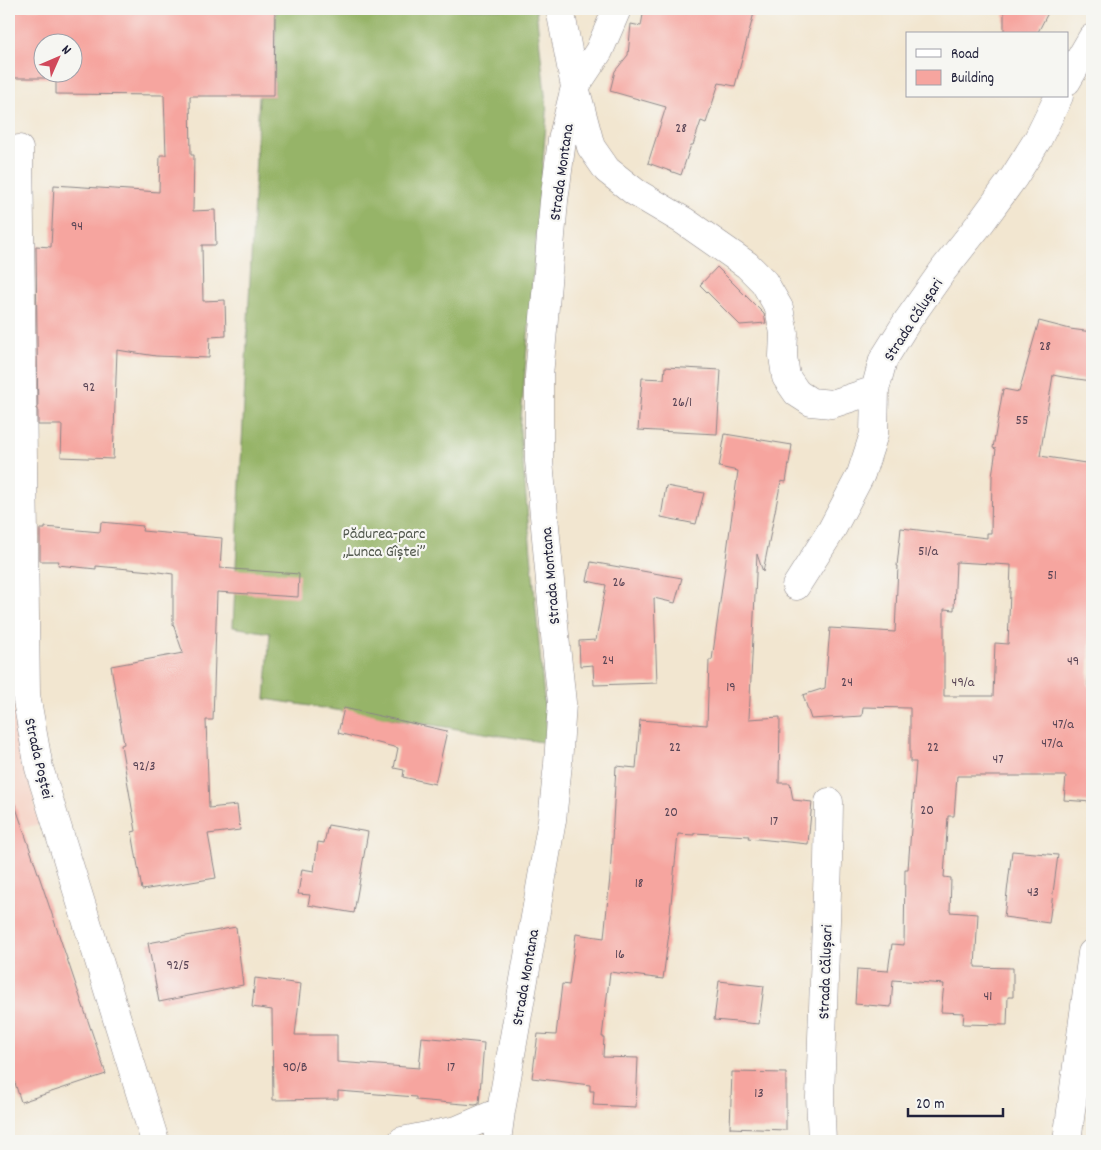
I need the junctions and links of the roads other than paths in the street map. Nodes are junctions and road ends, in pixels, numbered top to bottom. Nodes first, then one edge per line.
1 (560, 9) edge
2 (617, 9) edge
3 (1092, 38) edge
4 (1068, 79) edge
5 (575, 87) junction
6 (1058, 98) edge
7 (19, 149) dead end
8 (875, 390) junction
9 (796, 586) dead end
10 (829, 802) dead end
11 (1092, 953) edge
12 (501, 1111) junction
13 (154, 1141) edge
14 (402, 1141) edge
15 (497, 1141) edge
16 (822, 1141) edge
17 (1067, 1141) edge

1 - 5 street, Strada Montana
2 - 5 street
3 - 4 street
5 - 8 street
5 - 12 street, Strada Montana
6 - 8 street, Strada Călușari
7 - 13 street, Strada Poștei
8 - 9 street, Strada Călușari
10 - 16 street, Strada Călușari
11 - 17 street
12 - 14 street
12 - 15 street, Strada Montana

